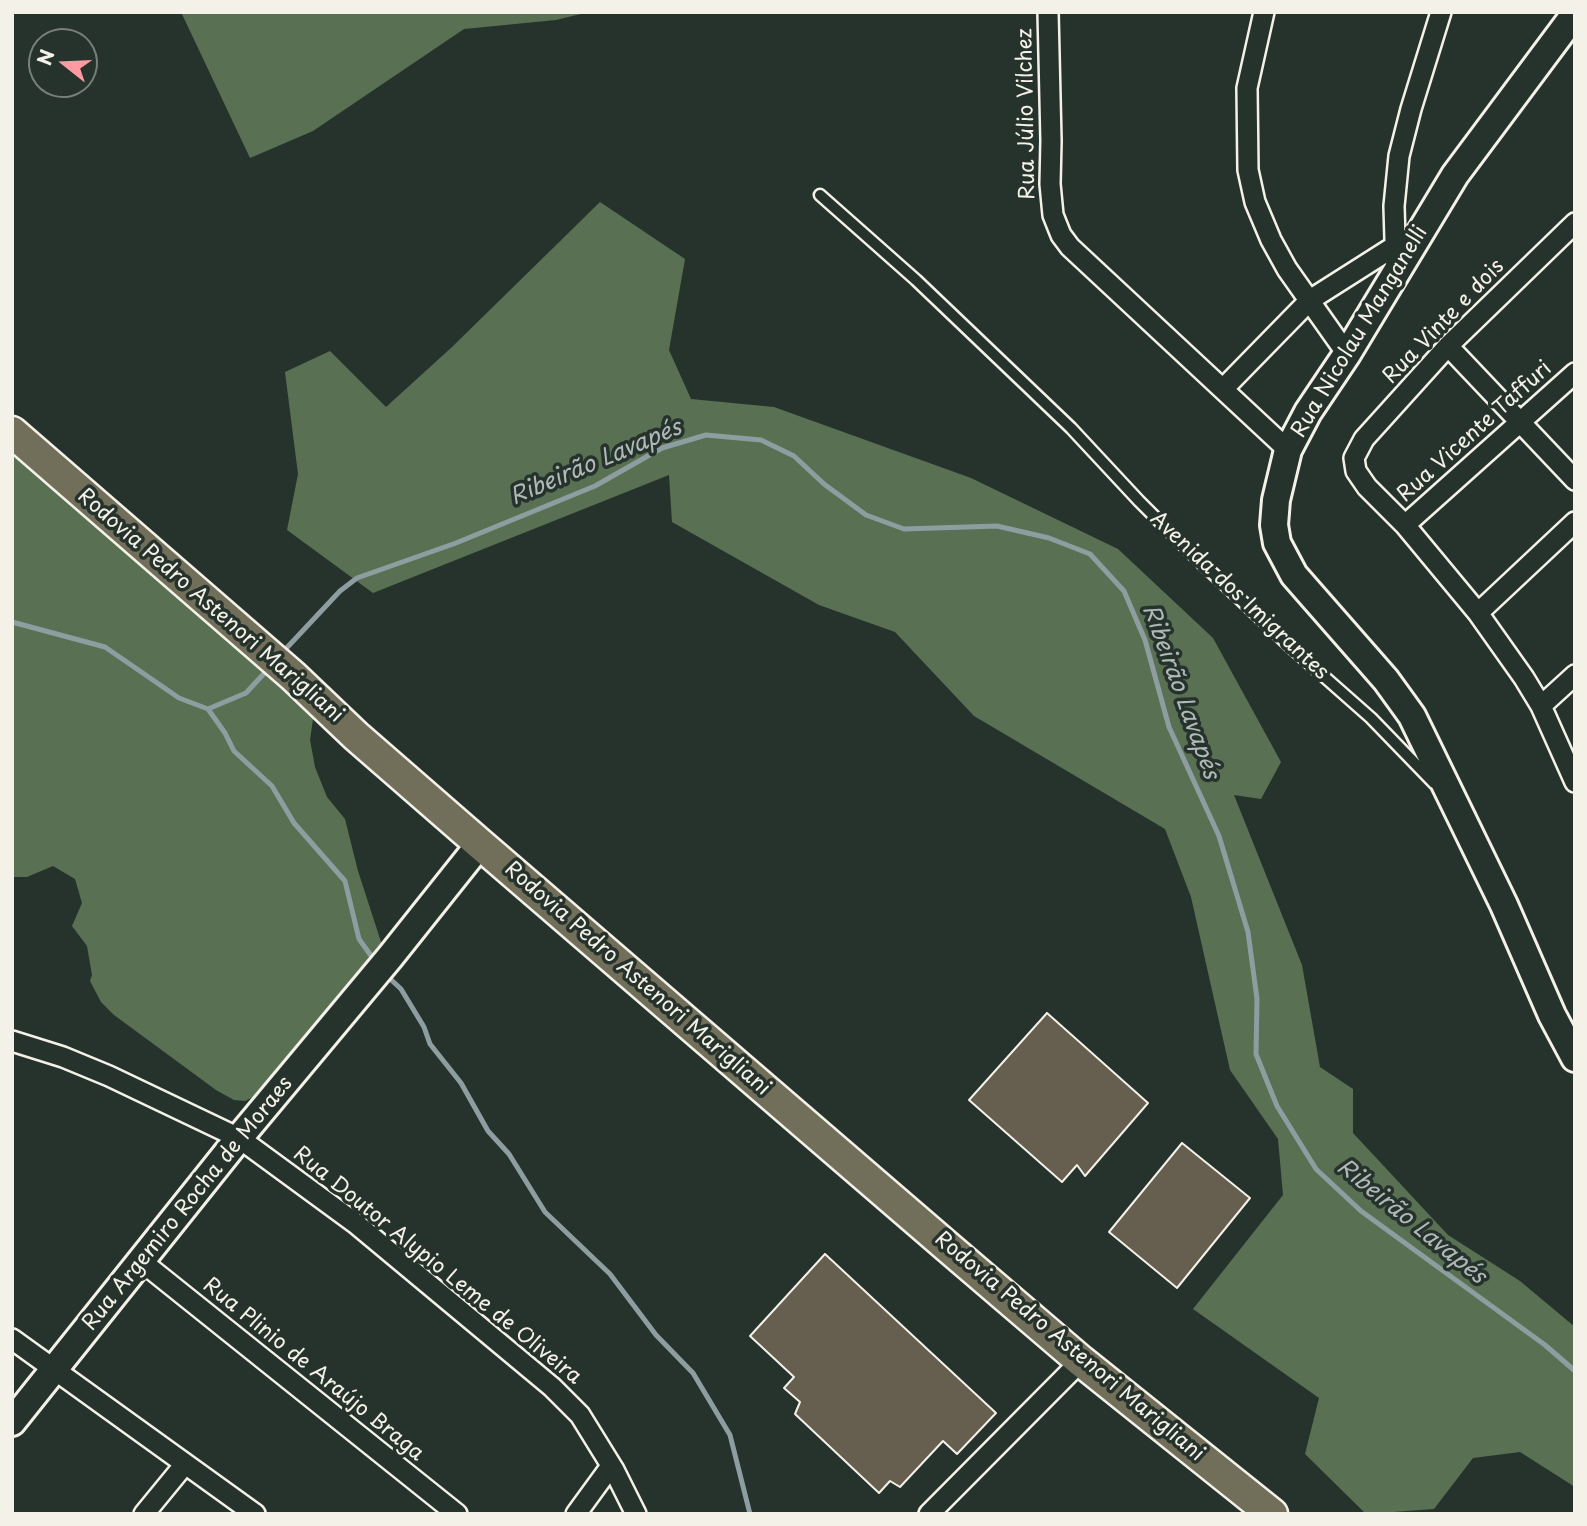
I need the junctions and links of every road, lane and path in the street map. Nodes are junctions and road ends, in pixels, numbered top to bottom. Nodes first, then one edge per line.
1 (1048, 12) edge
2 (1441, 12) edge
3 (1575, 14) edge
4 (1265, 17) edge
5 (820, 195) dead end
6 (1575, 223) edge
7 (1395, 246) junction
8 (1396, 273) junction
9 (1310, 300) junction
10 (1448, 346) junction
11 (1348, 354) junction
12 (1575, 373) edge
13 (1223, 389) junction
14 (1520, 422) junction
15 (12, 432) edge
16 (1288, 450) junction
17 (1575, 480) edge
18 (1575, 522) edge
19 (1405, 525) junction
20 (1478, 612) junction
21 (1575, 676) edge
22 (1541, 706) junction
23 (1575, 782) edge
24 (1455, 805) junction
25 (480, 844) junction
26 (12, 1041) edge
27 (1575, 1058) edge
28 (239, 1138) junction
29 (141, 1261) junction
30 (12, 1339) edge
31 (1081, 1361) junction
32 (54, 1370) junction
33 (12, 1422) edge
34 (185, 1464) junction
35 (611, 1466) junction
36 (144, 1514) edge
37 (255, 1514) edge
38 (457, 1514) edge
39 (576, 1514) edge
40 (636, 1514) edge
41 (929, 1514) edge
42 (1272, 1514) edge

1 - 13 street, Rua Júlio Vilchez
2 - 7 street
3 - 8 street, Rua Nicolau Manganelli
4 - 9 street
5 - 24 lane, Avenida dos Imigrantes
6 - 10 street, Rua Vinte e dois
7 - 8 street
7 - 9 street
8 - 11 street, Rua Nicolau Manganelli
9 - 11 street
9 - 13 street
10 - 14 street
10 - 19 street, Rua Vinte e dois
11 - 16 street, Rua Nicolau Manganelli
12 - 14 street, Rua Vicente Taffuri
13 - 16 street
14 - 17 street
14 - 19 street, Rua Vicente Taffuri
15 - 25 main road, Rodovia Pedro Astenori Marigliani
16 - 24 street, Rua Nicolau Manganelli
18 - 20 street
19 - 20 street
20 - 22 street
21 - 22 street
22 - 23 street
24 - 27 street, Avenida dos Imigrantes
25 - 28 street, Rua Argemiro Rocha de Moraes
25 - 31 main road, Rodovia Pedro Astenori Marigliani
26 - 28 street, Rua Doutor Alypio Leme de Oliveira
28 - 29 street, Rua Argemiro Rocha de Moraes
28 - 35 street, Rua Doutor Alypio Leme de Oliveira
29 - 32 street, Rua Argemiro Rocha de Moraes
29 - 38 street, Rua Plinio de Araújo Braga
30 - 32 street
31 - 41 street
31 - 42 main road, Rodovia Pedro Astenori Marigliani
32 - 33 street, Rua Argemiro Rocha de Moraes
32 - 34 street
34 - 36 street
34 - 37 street
35 - 39 street
35 - 40 street, Rua Doutor Alypio Leme de Oliveira

